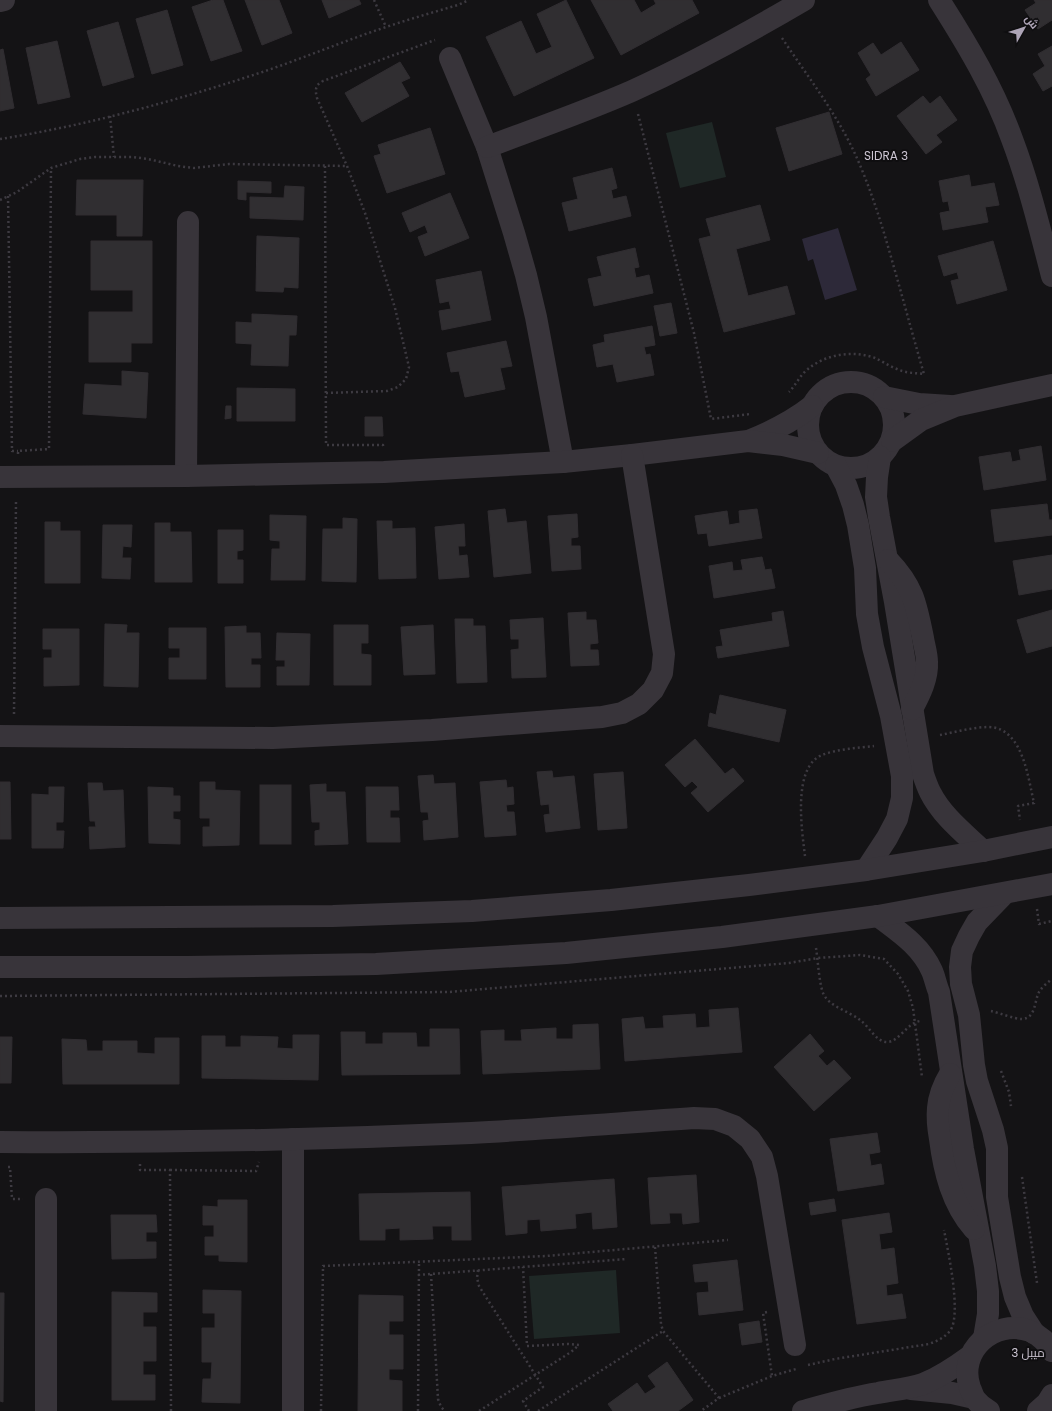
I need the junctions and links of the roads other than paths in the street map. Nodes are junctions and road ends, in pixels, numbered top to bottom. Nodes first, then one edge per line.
1 (4, 0) edge
2 (804, 0) edge
3 (939, 0) edge
4 (0, 1) edge
5 (450, 58) road end
6 (487, 148) junction
7 (188, 222) dead end
8 (1052, 276) edge
9 (1052, 385) edge
10 (884, 397) junction
11 (812, 406) junction
12 (955, 406) junction
13 (748, 441) junction
14 (886, 449) junction
15 (818, 453) junction
16 (632, 455) junction
17 (563, 462) junction
18 (836, 466) junction
19 (186, 476) junction
20 (0, 477) edge
21 (0, 736) edge
22 (1052, 837) edge
23 (983, 851) junction
24 (866, 870) junction
25 (1052, 884) edge
26 (1004, 894) junction
27 (878, 916) junction
28 (0, 918) edge
29 (0, 967) edge
30 (293, 1139) junction
31 (0, 1142) edge
32 (46, 1199) road end
33 (984, 1338) junction
34 (1046, 1342) edge
35 (795, 1346) dead end
36 (970, 1356) junction
37 (906, 1389) junction
38 (1052, 1395) edge
39 (981, 1404) edge
40 (46, 1411) edge
41 (293, 1411) edge
42 (803, 1411) edge
43 (1038, 1411) edge

1 - 4 street
2 - 6 street
3 - 8 street
5 - 6 street
6 - 17 street
7 - 19 street
9 - 12 street
10 - 11 street
10 - 12 street
10 - 14 street
11 - 13 street
11 - 15 street
12 - 14 street
13 - 15 street
13 - 16 street
14 - 18 street
14 - 23 street
15 - 18 street
16 - 17 street
16 - 21 street
17 - 19 street
18 - 24 street
19 - 20 street
22 - 23 street
23 - 24 street
24 - 28 street
25 - 26 street
26 - 27 street
26 - 34 street
27 - 29 street
27 - 33 street
30 - 31 street
30 - 35 street
30 - 41 street
32 - 40 street
33 - 34 street
33 - 36 street
36 - 37 street
36 - 39 street
37 - 39 street
37 - 42 street
38 - 43 street

